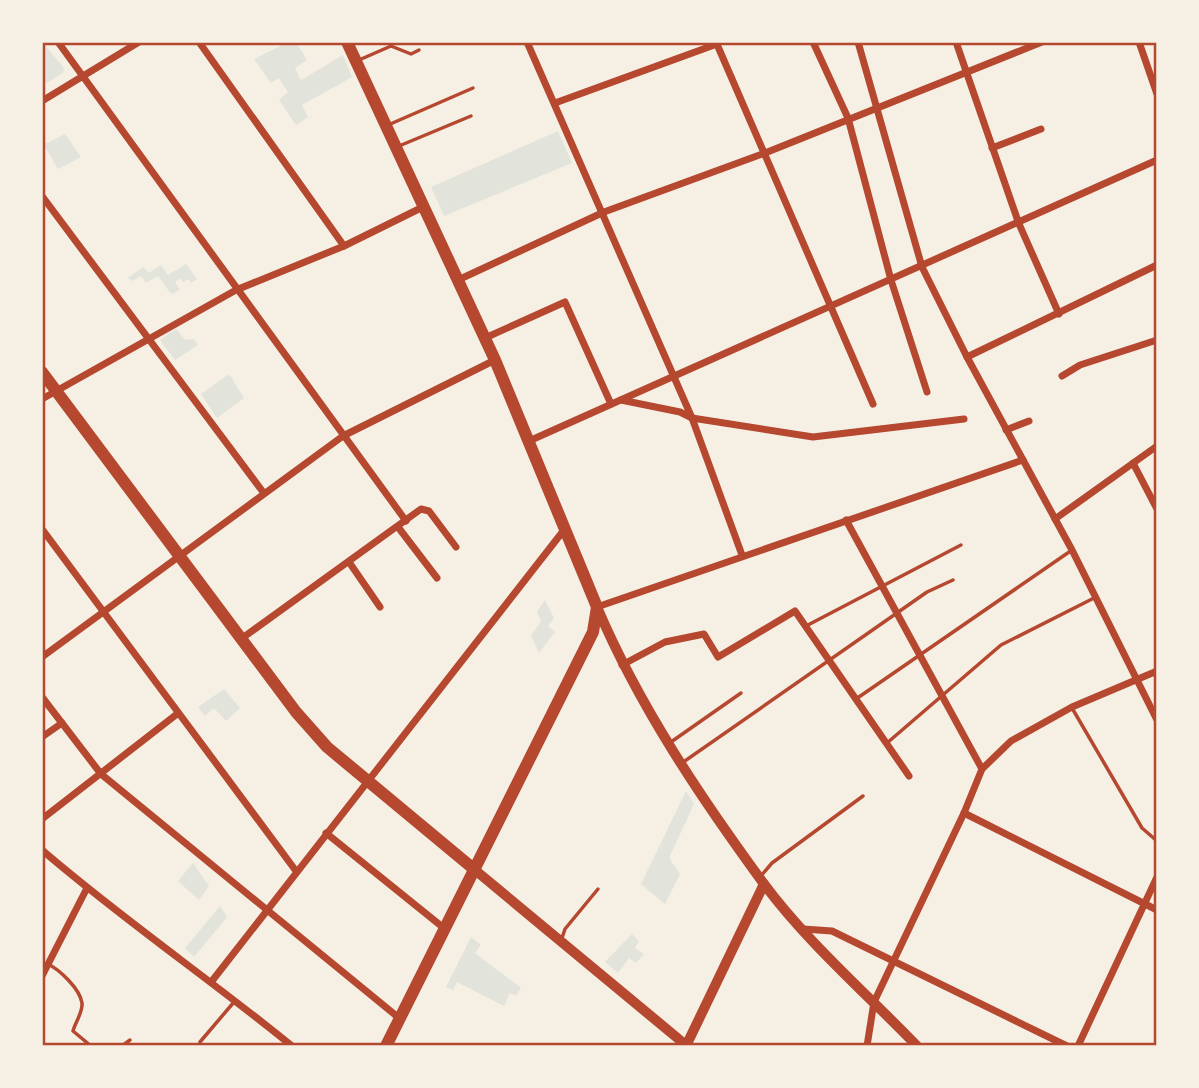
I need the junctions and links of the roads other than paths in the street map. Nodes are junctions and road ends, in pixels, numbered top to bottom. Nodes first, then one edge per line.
1 (58, 42) edge
2 (139, 42) edge
3 (199, 42) edge
4 (347, 42) edge
5 (527, 42) edge
6 (813, 42) edge
7 (858, 42) edge
8 (956, 42) edge
9 (1042, 42) edge
10 (1139, 42) edge
11 (717, 43) edge
12 (419, 50) dead end
13 (356, 61) junction
14 (967, 73) junction
15 (83, 76) junction
16 (473, 88) dead end
17 (1157, 94) edge
18 (42, 101) edge
19 (555, 103) junction
20 (876, 108) junction
21 (471, 116) dead end
22 (848, 118) junction
23 (387, 125) junction
24 (1041, 129) dead end
25 (397, 147) junction
26 (992, 148) junction
27 (765, 153) junction
28 (1157, 160) edge
29 (42, 196) edge
30 (425, 206) junction
31 (604, 212) junction
32 (1019, 224) junction
33 (344, 246) junction
34 (1157, 265) edge
35 (922, 267) junction
36 (458, 280) junction
37 (891, 280) junction
38 (236, 290) junction
39 (831, 308) junction
40 (1059, 314) junction
41 (485, 338) junction
42 (149, 339) junction
43 (1157, 340) edge
44 (967, 357) junction
45 (495, 360) junction
46 (42, 372) edge
47 (674, 376) junction
48 (1062, 376) dead end
49 (56, 391) junction
50 (927, 392) dead end
51 (42, 400) edge
52 (621, 400) junction
53 (611, 404) junction
54 (873, 404) dead end
55 (692, 418) junction
56 (964, 419) dead end
57 (1029, 421) dead end
58 (1006, 430) junction
59 (343, 436) junction
60 (529, 441) junction
61 (1157, 446) edge
62 (1023, 460) junction
63 (1133, 463) junction
64 (262, 492) junction
65 (1157, 509) edge
66 (1055, 519) junction
67 (846, 520) junction
68 (406, 521) junction
69 (398, 527) junction
70 (42, 529) edge
71 (564, 530) junction
72 (961, 545) dead end
73 (456, 547) dead end
74 (1072, 550) junction
75 (178, 555) junction
76 (743, 555) junction
77 (349, 562) junction
78 (437, 578) dead end
79 (953, 580) dead end
80 (882, 586) junction
81 (1096, 597) junction
82 (380, 607) dead end
83 (597, 607) junction
84 (103, 611) junction
85 (897, 613) junction
86 (806, 626) junction
87 (241, 639) junction
88 (920, 655) junction
89 (42, 657) edge
90 (830, 661) junction
91 (622, 665) junction
92 (1157, 671) edge
93 (1136, 678) junction
94 (741, 693) dead end
95 (941, 695) junction
96 (42, 697) edge
97 (856, 699) junction
98 (1072, 708) junction
99 (177, 714) junction
100 (1157, 720) edge
101 (62, 723) junction
102 (42, 737) edge
103 (669, 743) junction
104 (887, 744) junction
105 (682, 763) junction
106 (982, 769) junction
107 (101, 774) junction
108 (909, 776) dead end
109 (369, 780) junction
110 (863, 796) dead end
111 (964, 813) junction
112 (42, 819) edge
113 (326, 834) junction
114 (1157, 841) edge
115 (42, 850) edge
116 (475, 870) junction
117 (296, 871) junction
118 (1157, 877) edge
119 (762, 881) junction
120 (87, 888) junction
121 (598, 889) dead end
122 (1144, 903) junction
123 (1157, 909) edge
124 (264, 910) junction
125 (445, 929) junction
126 (803, 929) junction
127 (561, 940) junction
128 (893, 961) junction
129 (48, 964) junction
130 (42, 976) edge
131 (212, 981) junction
132 (236, 1000) junction
133 (874, 1002) junction
134 (399, 1018) junction
135 (130, 1040) dead end
136 (200, 1042) dead end
137 (90, 1046) edge
138 (122, 1046) edge
139 (292, 1046) edge
140 (386, 1046) edge
141 (686, 1046) edge
142 (867, 1046) edge
143 (917, 1046) edge
144 (1067, 1046) edge
145 (1078, 1046) edge

1 - 15 street
2 - 15 street
3 - 33 street
4 - 13 main road
5 - 19 street
6 - 22 street
7 - 20 street
8 - 14 street
9 - 14 street
10 - 17 street
11 - 19 street
11 - 27 street
12 - 13 lane
13 - 23 main road
14 - 20 street
14 - 26 street
15 - 18 street
15 - 38 street
16 - 23 lane
19 - 31 street
20 - 22 street
20 - 35 street
21 - 25 lane
22 - 27 street
22 - 37 street
23 - 25 main road
24 - 26 street
25 - 30 main road
26 - 32 street
27 - 31 street
27 - 39 street
28 - 32 street
29 - 42 street
30 - 33 street
30 - 36 main road
31 - 36 street
31 - 47 street
32 - 35 street
32 - 40 street
33 - 38 street
34 - 40 street
35 - 37 street
35 - 44 street
36 - 41 main road
37 - 39 street
37 - 50 street
38 - 42 street
38 - 59 street
39 - 47 street
39 - 54 street
40 - 44 street
41 - 45 main road
41 - 53 street
42 - 49 street
42 - 64 street
43 - 48 street
44 - 58 street
45 - 59 street
45 - 60 main road
46 - 49 main road
47 - 52 street
47 - 55 street
49 - 51 street
49 - 75 main road
52 - 53 street
52 - 55 street
53 - 60 street
55 - 56 street
55 - 76 street
57 - 58 street
58 - 62 street
59 - 64 street
59 - 68 street
60 - 71 main road
61 - 63 street
62 - 66 street
62 - 67 street
63 - 65 street
63 - 66 street
64 - 75 street
66 - 74 street
67 - 76 street
67 - 80 street
68 - 69 street
68 - 73 street
69 - 77 street
69 - 78 street
70 - 84 street
71 - 83 main road
71 - 109 street
72 - 80 lane
74 - 81 street
74 - 88 lane
75 - 84 street
75 - 87 main road
76 - 83 street
77 - 82 street
77 - 87 street
79 - 85 lane
80 - 85 street
80 - 86 lane
81 - 93 street
81 - 95 lane
83 - 91 street
83 - 116 main road
84 - 89 street
84 - 99 street
85 - 88 street
85 - 90 lane
86 - 90 street
86 - 91 street
87 - 109 main road
88 - 95 street
88 - 97 lane
90 - 97 street
90 - 105 lane
91 - 103 street
92 - 93 street
93 - 98 street
93 - 100 street
94 - 103 lane
95 - 104 lane
95 - 106 street
96 - 101 street
97 - 104 street
98 - 106 street
98 - 114 lane
99 - 107 street
99 - 117 street
101 - 102 street
101 - 107 street
103 - 105 street
104 - 108 street
105 - 119 street
106 - 111 street
107 - 112 street
107 - 124 street
109 - 113 street
109 - 116 main road
110 - 119 lane
111 - 122 street
111 - 128 street
113 - 117 street
113 - 125 street
115 - 120 street
116 - 125 main road
116 - 127 street
117 - 124 street
118 - 122 street
119 - 126 street
119 - 141 street
120 - 129 street
120 - 131 street
121 - 127 lane
122 - 123 street
122 - 145 street
124 - 131 street
124 - 134 street
125 - 134 main road
126 - 128 street
126 - 133 street
127 - 141 street
128 - 133 street
128 - 144 street
129 - 130 street
129 - 137 lane
131 - 132 street
132 - 136 lane
132 - 139 street
133 - 142 street
133 - 143 street
134 - 140 main road
135 - 138 lane

